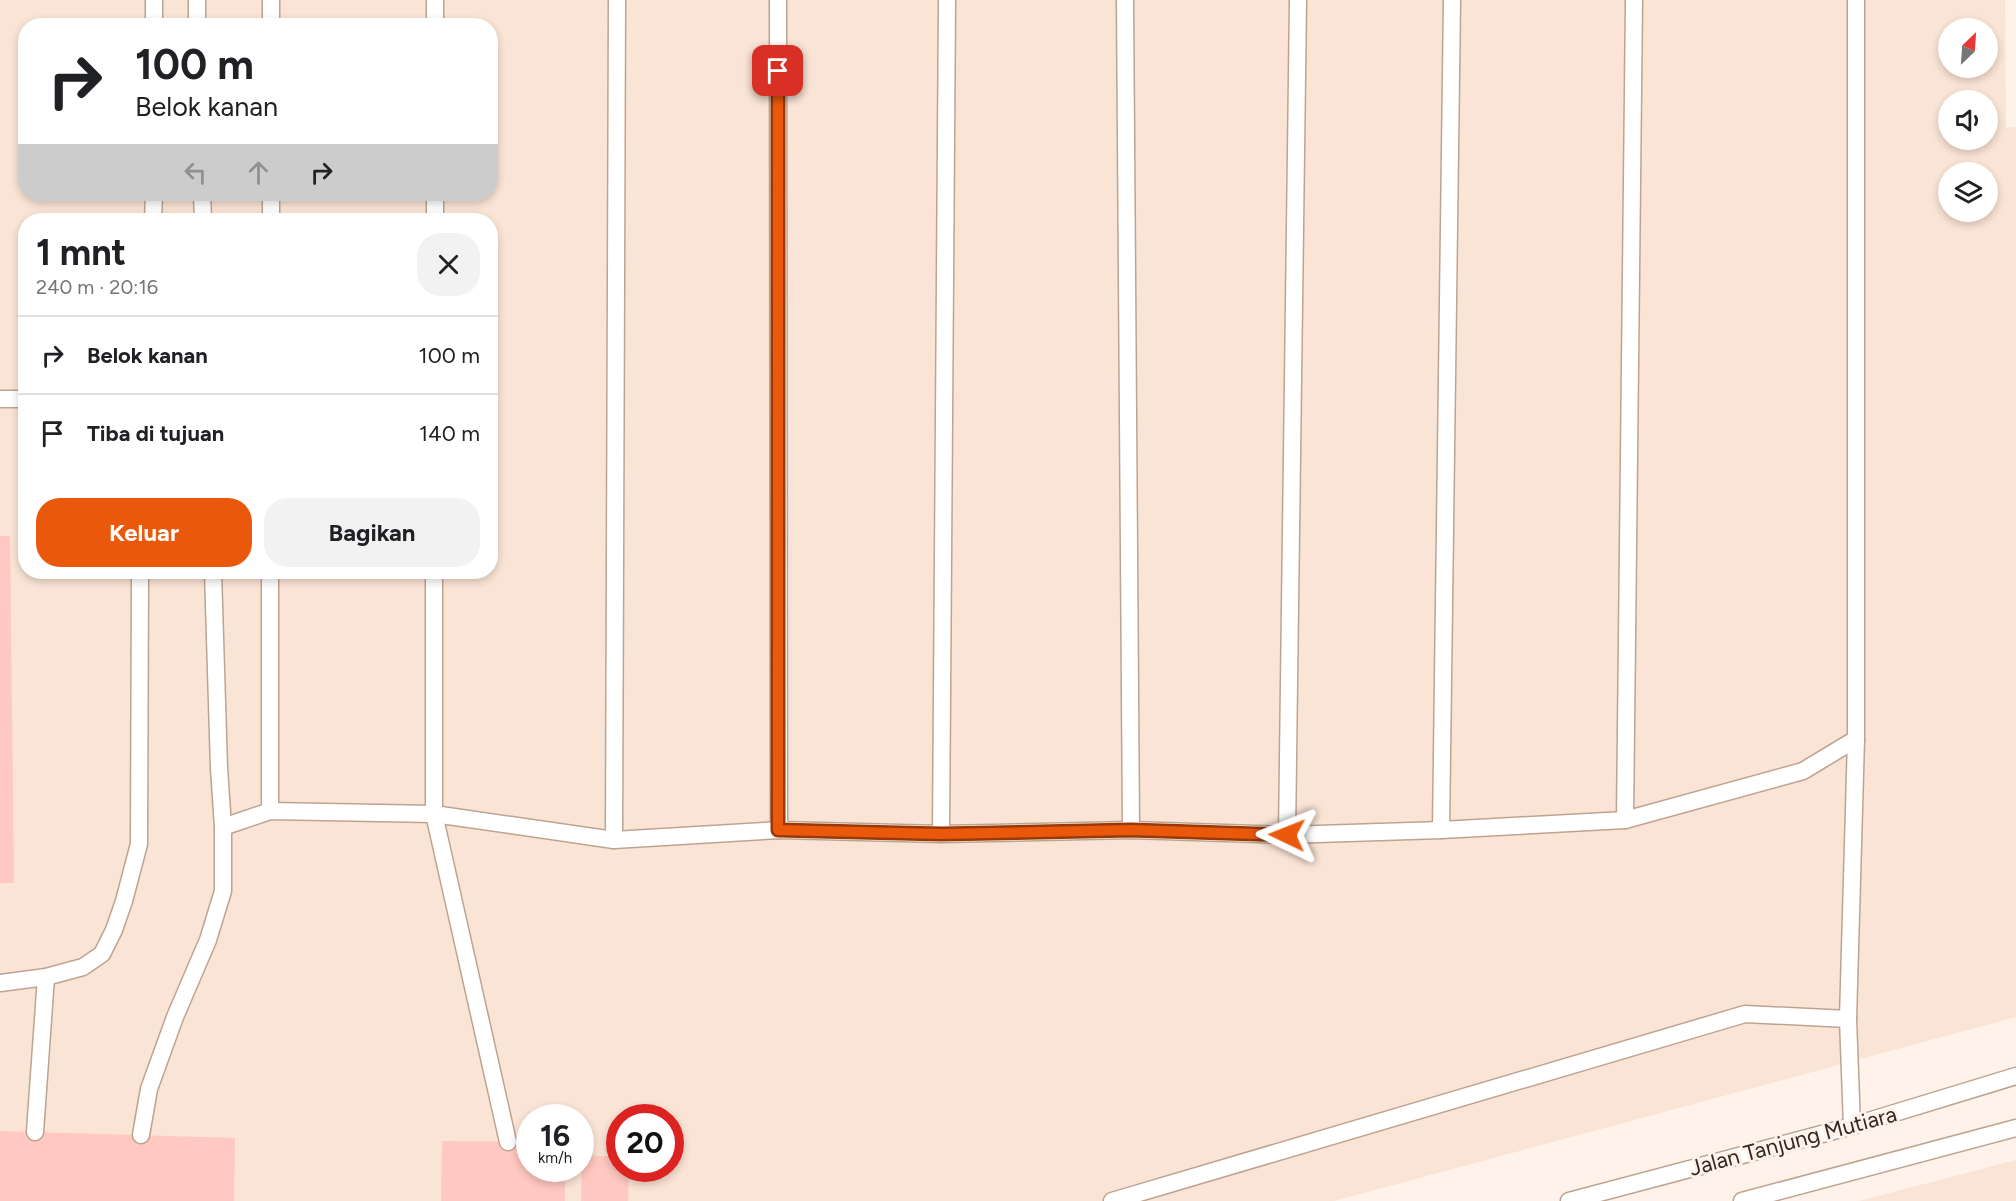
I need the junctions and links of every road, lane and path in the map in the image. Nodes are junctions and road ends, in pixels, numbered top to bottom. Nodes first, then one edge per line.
1 (154, 0) edge
2 (197, 0) edge
3 (271, 0) edge
4 (435, 0) edge
5 (616, 0) edge
6 (778, 0) edge
7 (947, 0) edge
8 (1125, 0) edge
9 (1298, 0) edge
10 (1452, 0) edge
11 (1634, 0) edge
12 (1856, 0) edge
13 (154, 18) edge
14 (197, 18) edge
15 (271, 18) edge
16 (435, 18) edge
17 (0, 399) edge
18 (18, 399) edge
19 (140, 579) edge
20 (213, 579) edge
21 (270, 579) edge
22 (434, 579) edge
23 (1856, 739) junction
24 (270, 811) junction
25 (434, 814) junction
26 (1625, 820) junction
27 (223, 827) junction
28 (778, 830) junction
29 (1131, 830) junction
30 (1441, 830) junction
31 (941, 834) junction
32 (1287, 835) junction
33 (614, 840) junction
34 (46, 976) junction
35 (0, 983) edge
36 (1848, 1018) junction
37 (2016, 1076) edge
38 (1852, 1126) junction
39 (2016, 1128) edge
40 (35, 1132) dead end
41 (141, 1135) dead end
42 (508, 1142) dead end
43 (1112, 1201) edge
44 (1569, 1201) edge
45 (1742, 1201) edge

1 - 13 lane
2 - 14 lane
3 - 15 lane
4 - 16 lane
5 - 33 lane
6 - 28 lane
7 - 31 lane
8 - 29 lane
9 - 32 lane
10 - 30 lane
11 - 26 lane
12 - 23 lane
17 - 18 lane
19 - 34 lane
20 - 27 lane
21 - 24 lane
22 - 25 lane
23 - 26 lane
23 - 36 lane
24 - 25 lane
24 - 27 lane
25 - 33 lane
25 - 42 lane
26 - 30 lane
27 - 41 lane
28 - 31 lane
28 - 33 lane
29 - 31 lane
29 - 32 lane
30 - 32 lane
34 - 35 lane
34 - 40 lane
36 - 38 lane
36 - 43 lane
37 - 38 lane, Jalan Tanjung Mutiara
38 - 44 lane, Jalan Tanjung Mutiara
39 - 45 lane, Jalan Tanjung Mutiara

